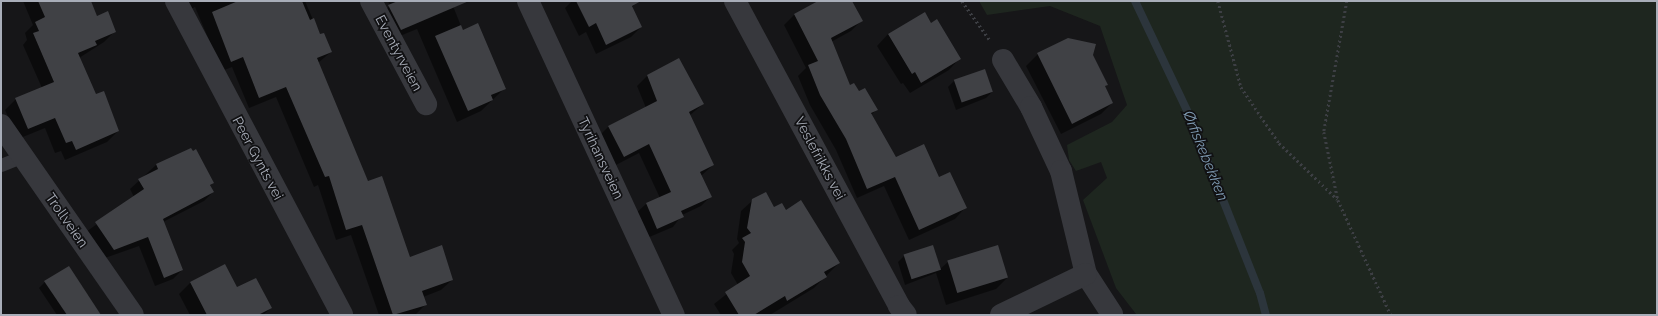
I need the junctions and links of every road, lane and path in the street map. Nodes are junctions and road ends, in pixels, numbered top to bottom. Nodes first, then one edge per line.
1 (176, 1) edge
2 (371, 1) edge
3 (528, 1) edge
4 (735, 1) edge
5 (962, 1) edge
6 (1218, 1) edge
7 (1347, 1) edge
8 (1003, 60) joint
9 (426, 104) dead end
10 (1, 125) edge
11 (22, 156) junction
12 (1, 165) edge
13 (1338, 200) junction
14 (1086, 274) junction
15 (1112, 314) edge
16 (133, 315) edge
17 (342, 315) edge
18 (674, 315) edge
19 (906, 315) edge
20 (1001, 315) edge
21 (1391, 315) edge

1 - 17 street, Peer Gynts vei
2 - 9 street, Eventyrveien
3 - 18 street, Tyrihansveien
4 - 19 street, Veslefrikks vei
5 - 8 path
6 - 13 path
7 - 13 path
8 - 14 street
10 - 11 street, Trollveien
11 - 12 lane
11 - 16 street, Trollveien
13 - 21 path
14 - 15 street
14 - 20 street

